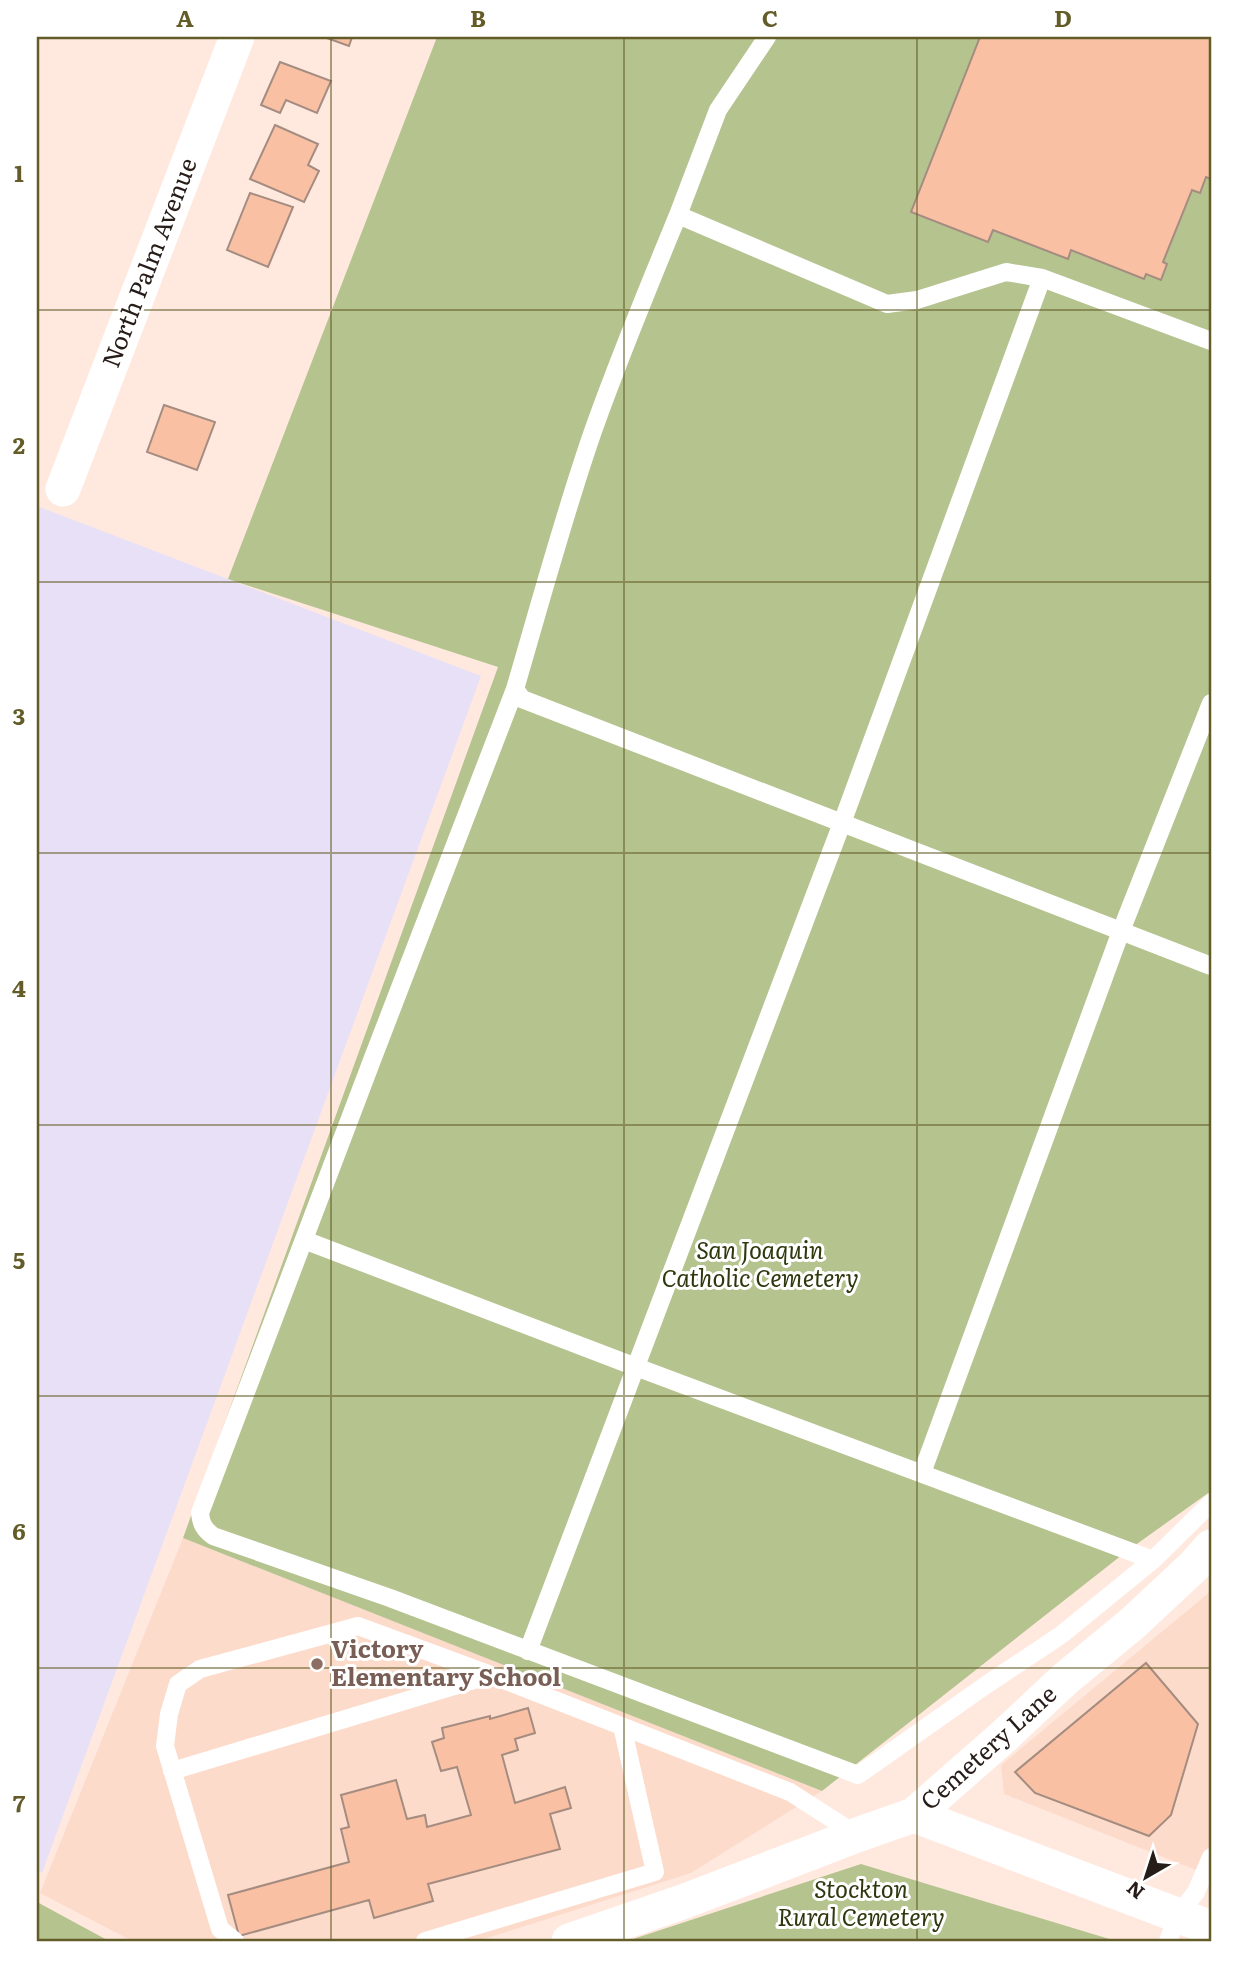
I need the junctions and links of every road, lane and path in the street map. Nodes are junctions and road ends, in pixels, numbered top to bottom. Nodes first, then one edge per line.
1 (237, 37) edge
2 (767, 37) edge
3 (678, 215) junction
4 (1042, 278) junction
5 (1211, 341) edge
6 (63, 489) dead end
7 (515, 689) junction
8 (1211, 703) edge
9 (842, 823) junction
10 (1121, 932) junction
11 (1211, 966) edge
12 (304, 1240) junction
13 (636, 1367) junction
14 (922, 1473) junction
15 (1211, 1503) edge
16 (1211, 1547) edge
17 (1153, 1560) junction
18 (528, 1651) junction
19 (491, 1675) junction
20 (622, 1726) junction
21 (172, 1770) junction
22 (914, 1815) junction
23 (857, 1835) junction
24 (1211, 1857) edge
25 (1173, 1928) edge
26 (1211, 1928) edge
27 (234, 1941) edge
28 (425, 1941) edge
29 (569, 1941) edge

1 - 6 street, North Palm Avenue
2 - 3 lane
3 - 4 lane
3 - 7 lane
4 - 5 lane
4 - 9 lane
7 - 9 lane
7 - 12 lane
8 - 10 lane
9 - 10 lane
9 - 13 lane
10 - 11 lane
10 - 14 lane
12 - 13 lane
12 - 18 lane
13 - 14 lane
13 - 18 lane
14 - 17 lane
15 - 17 lane
16 - 22 street, Cemetery Lane
17 - 18 lane
19 - 20 lane
19 - 21 lane
19 - 21 lane
20 - 23 lane
20 - 28 lane
21 - 27 lane
22 - 23 street, Cemetery Lane
22 - 25 street
23 - 29 street, Cemetery Lane
24 - 25 lane
25 - 26 street

